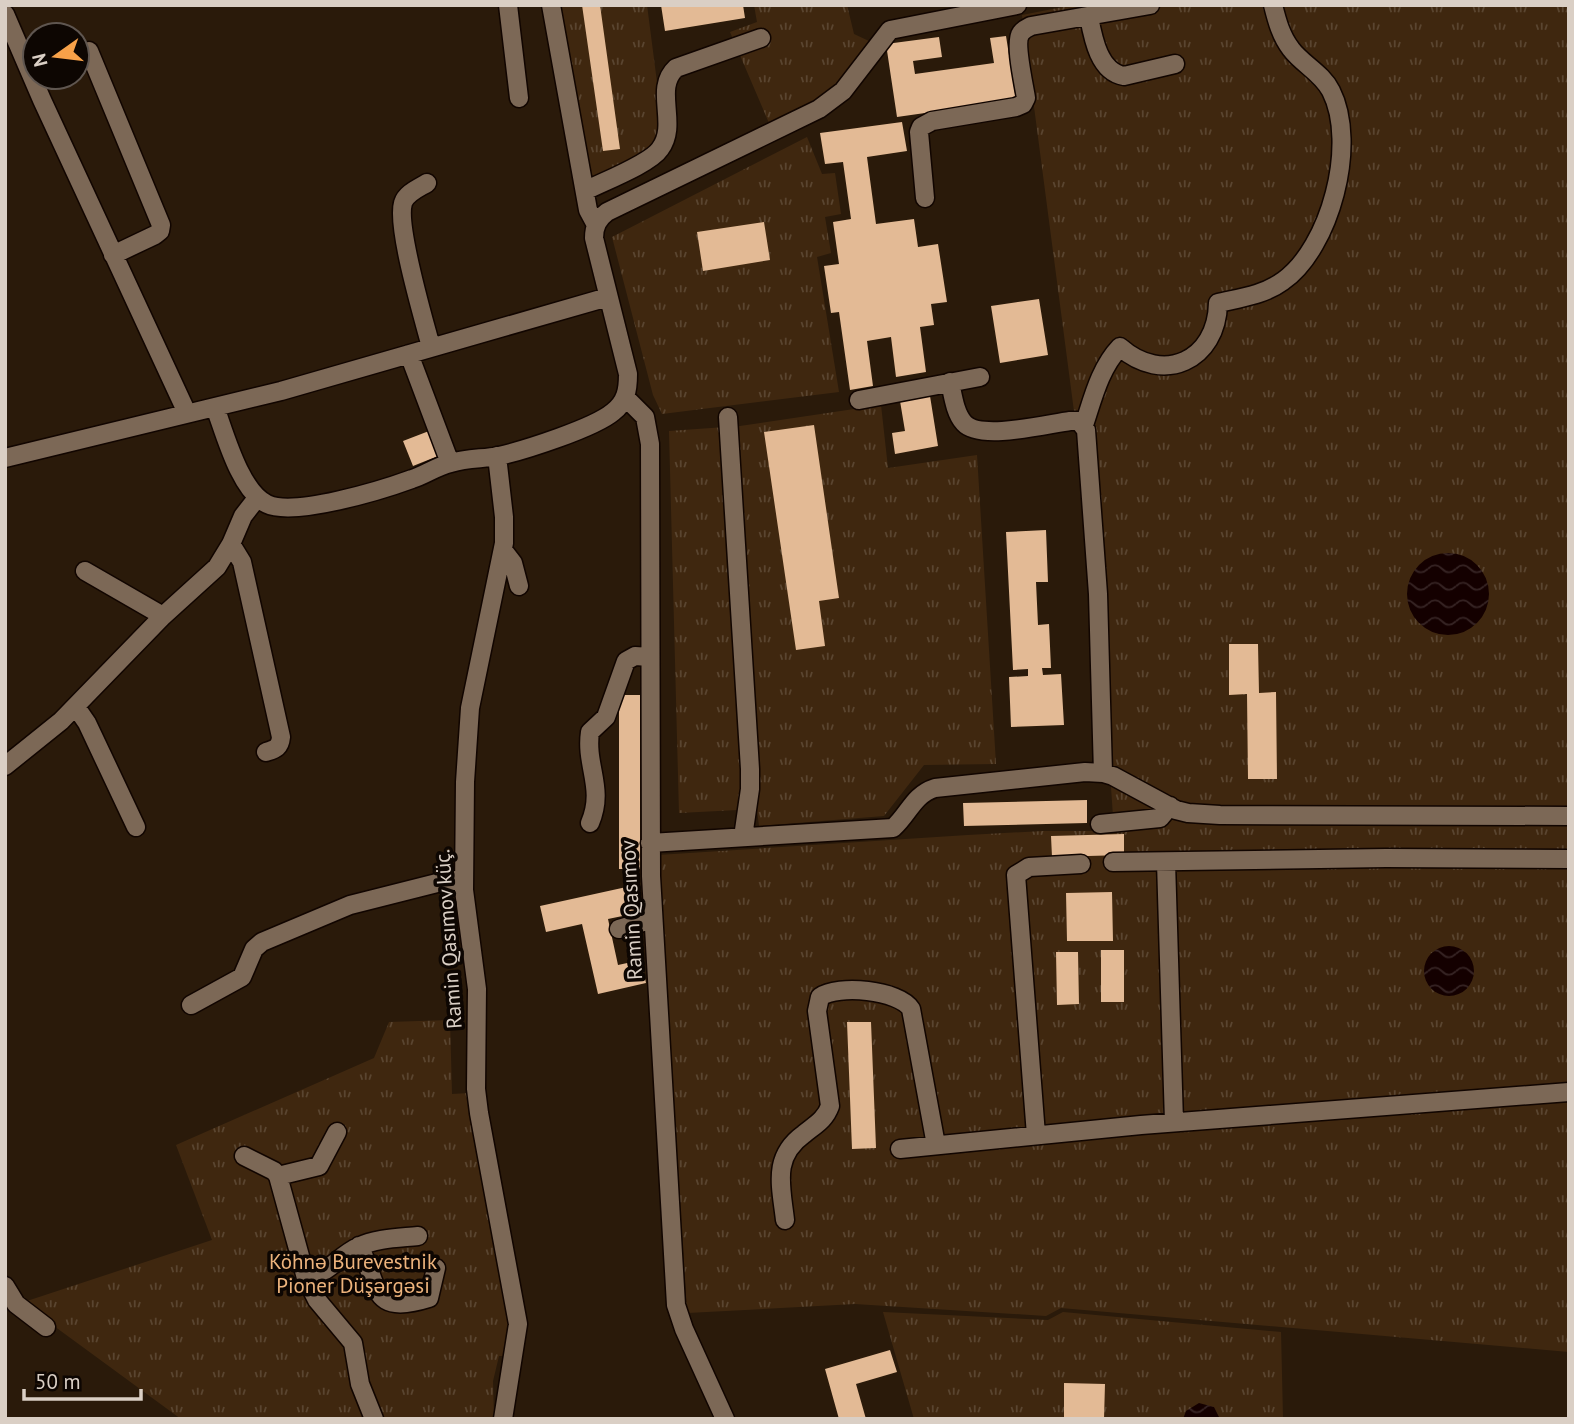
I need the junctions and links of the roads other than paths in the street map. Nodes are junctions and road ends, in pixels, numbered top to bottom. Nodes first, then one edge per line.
1 (508, 5) edge
2 (551, 5) edge
3 (1017, 5) edge
4 (1150, 5) edge
5 (1273, 5) edge
6 (5, 15) edge
7 (1088, 17) junction
8 (761, 38) dead end
9 (91, 56) edge
10 (1175, 64) dead end
11 (519, 98) dead end
12 (427, 183) dead end
13 (585, 191) junction
14 (925, 198) dead end
15 (596, 225) junction
16 (113, 255) junction
17 (608, 297) junction
18 (431, 347) junction
19 (410, 354) junction
20 (981, 377) dead end
21 (950, 382) junction
22 (626, 398) junction
23 (859, 400) dead end
24 (215, 407) junction
25 (187, 413) junction
26 (728, 417) dead end
27 (1084, 425) junction
28 (497, 456) junction
29 (5, 458) edge
30 (450, 463) junction
31 (257, 498) junction
32 (231, 544) junction
33 (503, 550) junction
34 (85, 571) dead end
35 (519, 586) dead end
36 (163, 616) junction
37 (650, 657) junction
38 (76, 707) junction
39 (265, 752) dead end
40 (5, 766) edge
41 (1103, 773) junction
42 (1170, 806) junction
43 (1569, 816) edge
44 (590, 823) dead end
45 (1100, 824) dead end
46 (136, 827) dead end
47 (743, 837) junction
48 (650, 843) junction
49 (1569, 859) edge
50 (1113, 862) dead end
51 (1166, 862) junction
52 (1081, 864) dead end
53 (463, 879) junction
54 (653, 919) junction
55 (618, 929) dead end
56 (191, 1005) dead end
57 (1569, 1092) edge
58 (1174, 1122) junction
59 (337, 1132) dead end
60 (1036, 1135) junction
61 (936, 1145) junction
62 (900, 1149) dead end
63 (244, 1156) dead end
64 (278, 1176) junction
65 (785, 1220) dead end
66 (418, 1236) dead end
67 (359, 1246) junction
68 (436, 1268) dead end
69 (306, 1278) junction
70 (5, 1286) edge
71 (46, 1327) dead end
72 (374, 1419) edge
73 (503, 1419) edge
74 (725, 1419) edge

1 - 11 street
2 - 13 street
3 - 15 street
4 - 7 street
5 - 27 street
6 - 16 street
7 - 10 street
7 - 14 street
8 - 13 street
9 - 16 street
12 - 18 street
13 - 15 street
15 - 17 street
16 - 25 street
17 - 18 street
17 - 22 street
18 - 19 street
19 - 24 street
19 - 30 street
20 - 21 street
21 - 23 street
21 - 27 street
22 - 28 street
22 - 37 street, Ramin Qasımov
24 - 25 street
24 - 31 street
25 - 29 street
26 - 47 street
27 - 41 street
28 - 30 street
28 - 33 street, Ramin Qasımov küç.
30 - 31 street
31 - 32 street
32 - 36 street
32 - 39 street
33 - 35 street
33 - 53 street, Ramin Qasımov küç.
34 - 36 street
36 - 38 street
37 - 44 street
37 - 48 street, Ramin Qasımov
38 - 40 street
38 - 46 street
41 - 42 street
41 - 47 street
42 - 43 street
42 - 45 street
47 - 48 street
48 - 54 street, Ramin Qasımov
49 - 51 street
50 - 51 street
51 - 58 street
52 - 60 street
53 - 56 street
53 - 73 street, Ramin Qasımov küç.
54 - 55 street
54 - 74 street, Ramin Qasımov
57 - 58 street
58 - 60 street
59 - 64 street
60 - 61 street
61 - 62 street
61 - 65 street
63 - 64 street
64 - 69 street
66 - 67 street
67 - 68 street
67 - 69 street
69 - 72 street
70 - 71 street

